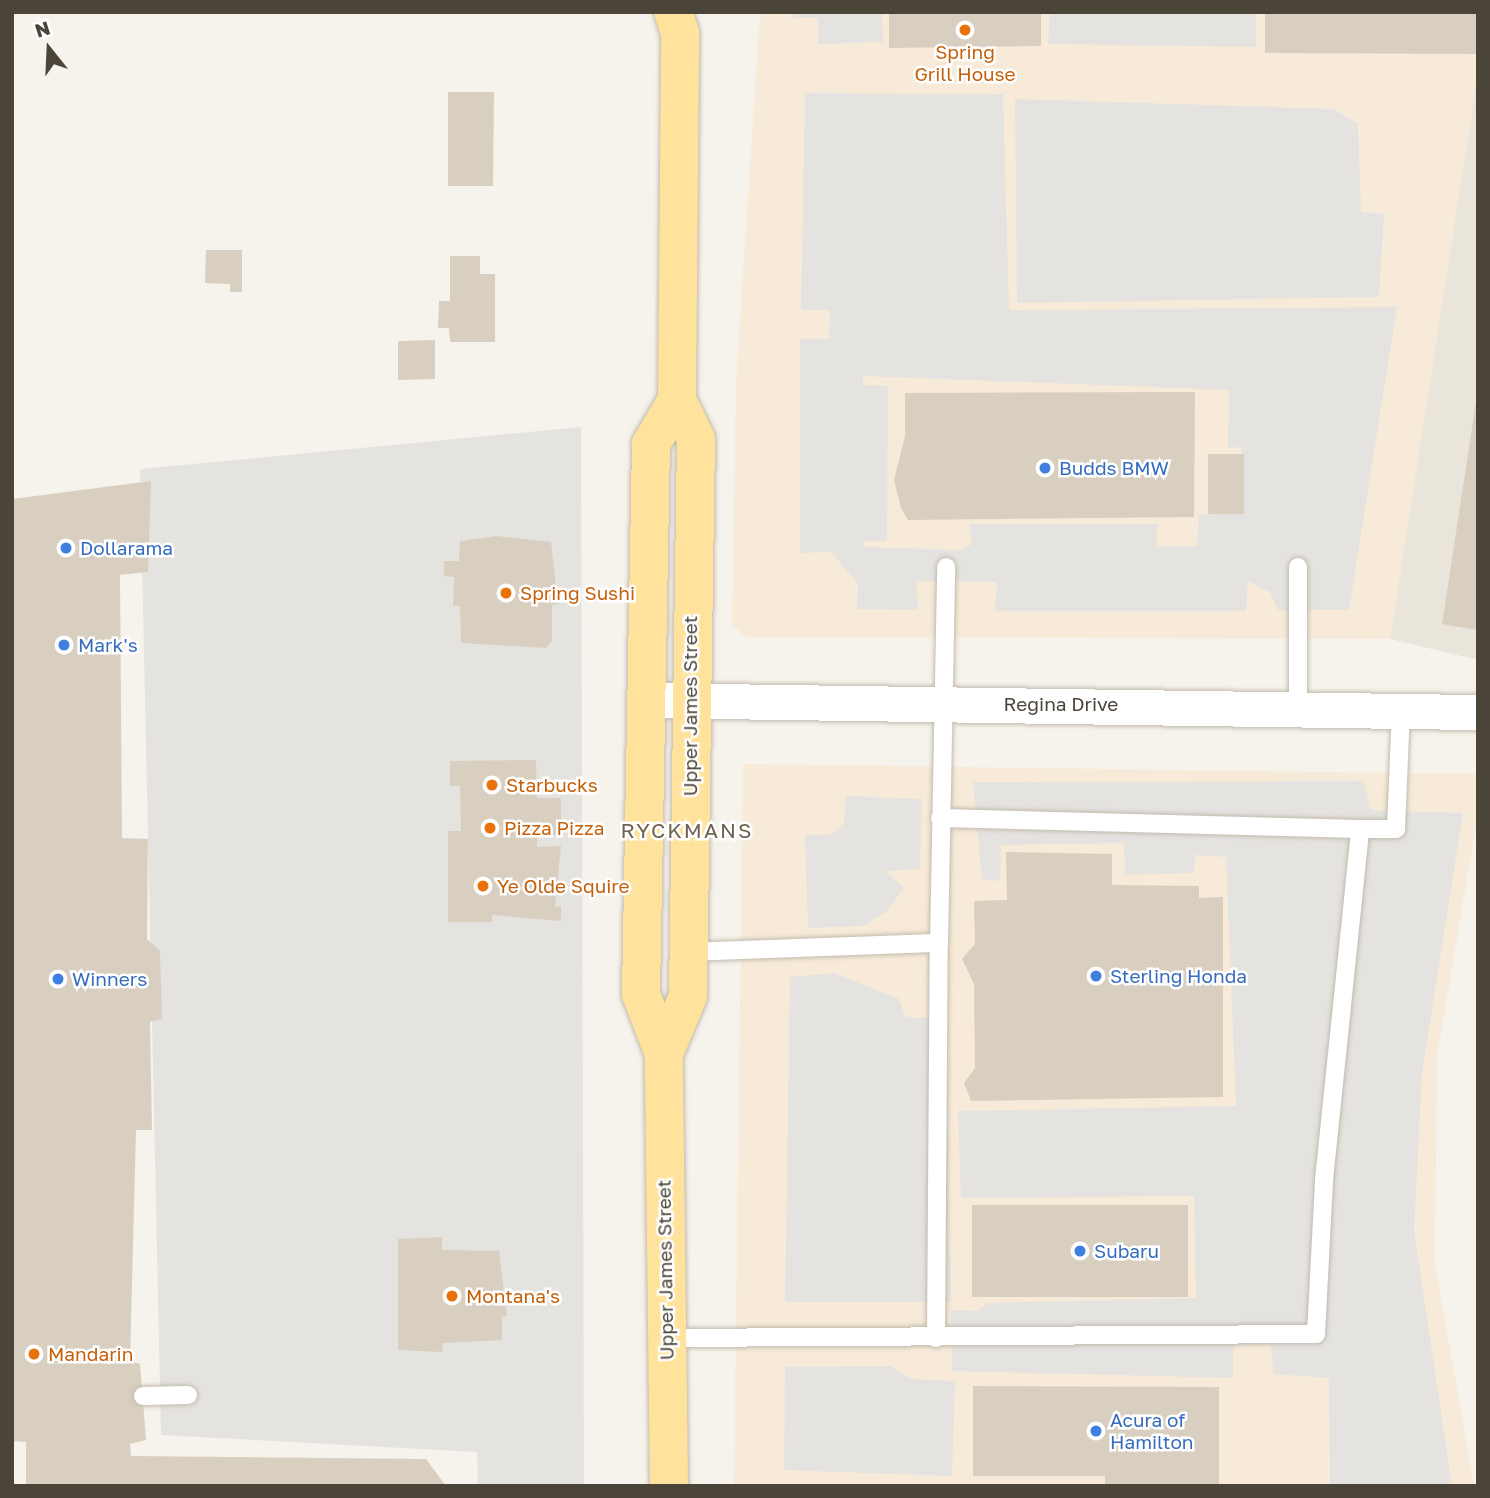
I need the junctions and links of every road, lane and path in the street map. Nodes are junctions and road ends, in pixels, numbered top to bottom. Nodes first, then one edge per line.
1 (681, 19) edge
2 (677, 400) junction
3 (946, 567) dead end
4 (1298, 567) dead end
5 (645, 700) junction
6 (690, 701) junction
7 (942, 703) junction
8 (1298, 708) junction
9 (1401, 711) junction
10 (1478, 712) edge
11 (940, 818) junction
12 (1360, 829) junction
13 (939, 943) junction
14 (689, 951) junction
15 (664, 1054) junction
16 (667, 1338) junction
17 (936, 1338) junction
18 (188, 1395) dead end
19 (142, 1396) dead end
20 (670, 1486) edge

1 - 2 main road, Upper James Street
2 - 5 main road, Upper James Street
2 - 6 main road, Upper James Street
3 - 7 lane
4 - 8 lane
5 - 6 street, Regina Drive
5 - 15 main road, Upper James Street
6 - 7 street, Regina Drive
6 - 14 main road, Upper James Street
7 - 8 street, Regina Drive
7 - 11 lane
8 - 9 street, Regina Drive
9 - 10 street, Regina Drive
9 - 12 lane
11 - 12 lane
11 - 13 lane
12 - 17 lane
13 - 14 lane
13 - 17 lane
14 - 15 main road, Upper James Street
15 - 16 main road, Upper James Street
16 - 17 lane
16 - 20 main road, Upper James Street
18 - 19 lane

